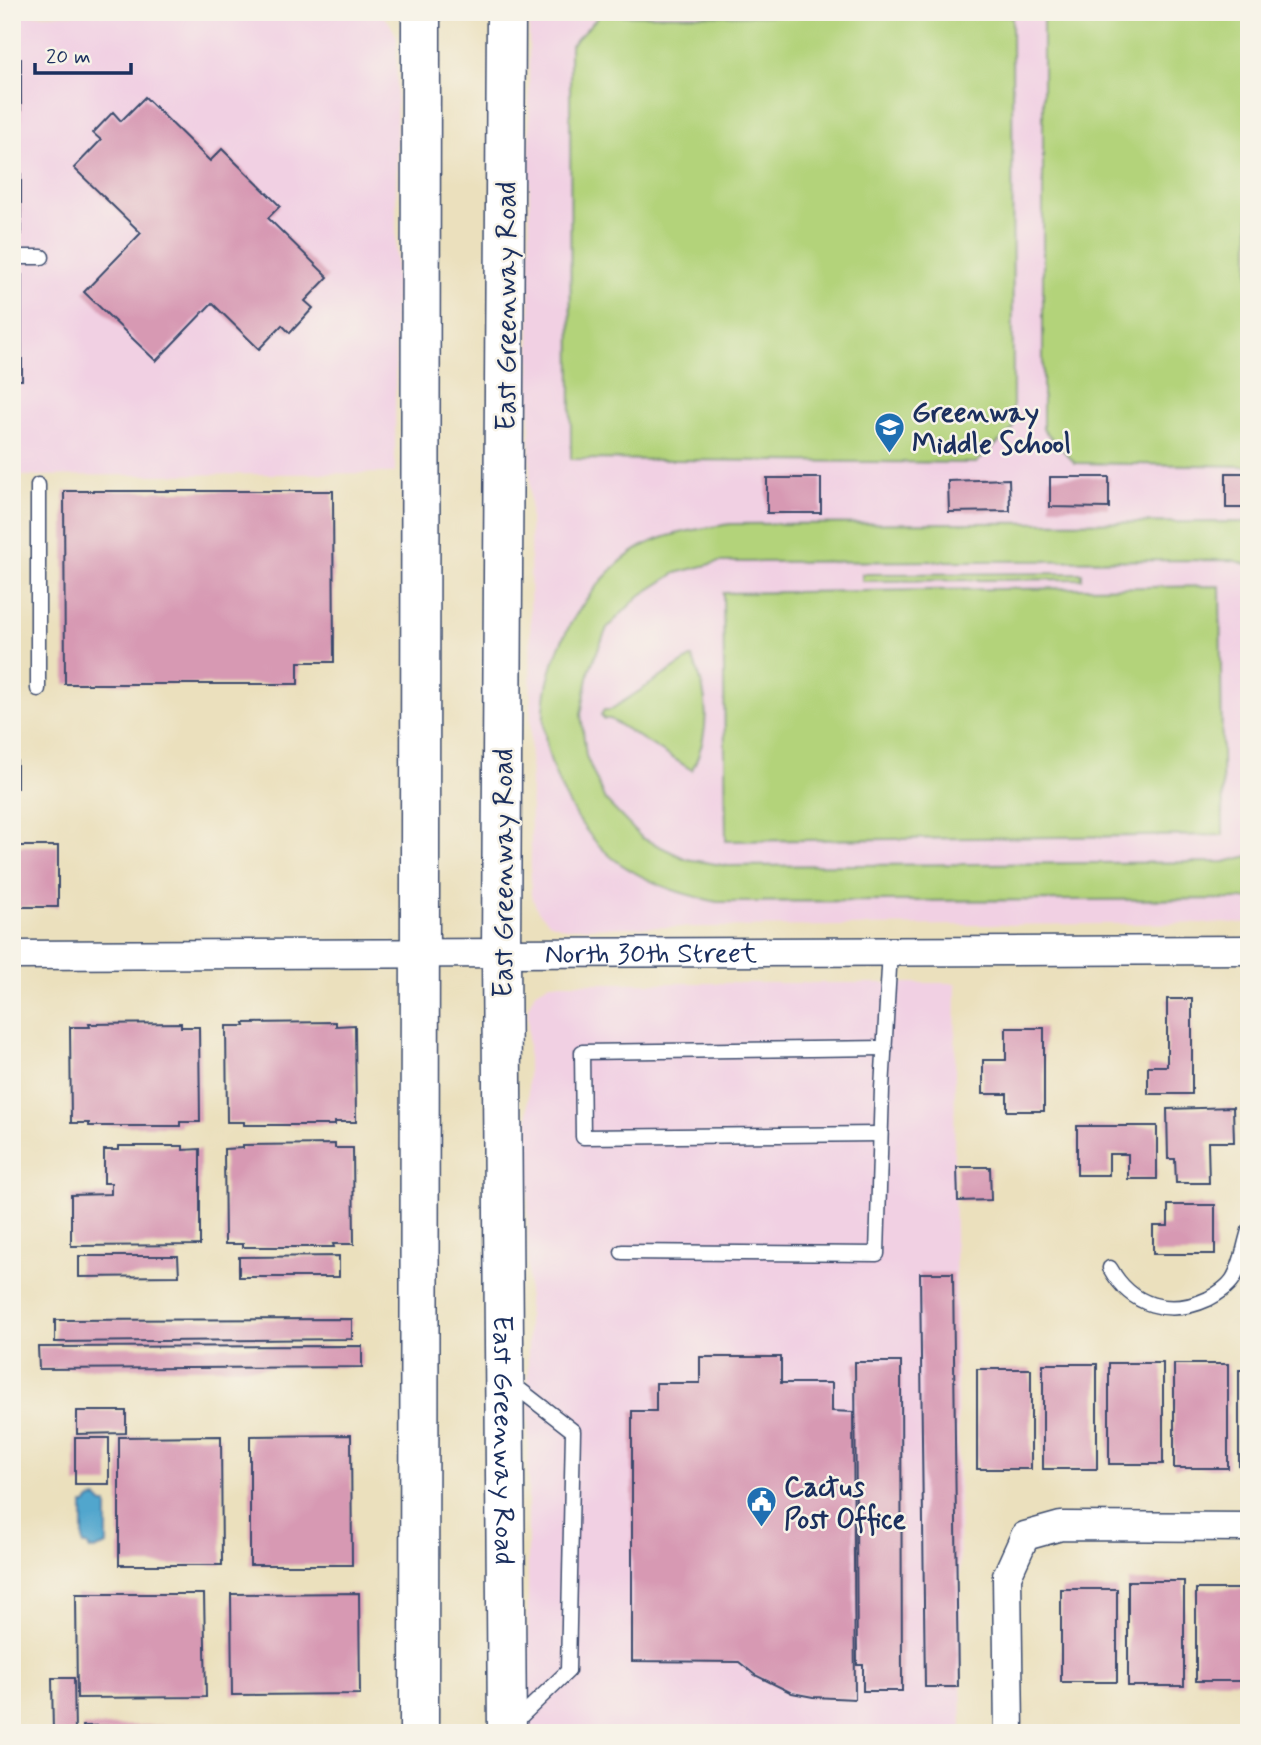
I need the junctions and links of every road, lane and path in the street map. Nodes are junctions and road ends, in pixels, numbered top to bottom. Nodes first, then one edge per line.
1 (421, 12) edge
2 (506, 12) edge
3 (12, 257) edge
4 (42, 257) dead end
5 (38, 485) dead end
6 (38, 689) dead end
7 (1249, 950) edge
8 (890, 951) junction
9 (419, 953) junction
10 (502, 953) junction
11 (12, 955) edge
12 (885, 1048) junction
13 (880, 1135) junction
14 (1249, 1231) edge
15 (622, 1252) dead end
16 (1110, 1268) dead end
17 (506, 1379) junction
18 (1249, 1527) edge
19 (507, 1731) edge
20 (419, 1733) edge
21 (1009, 1733) edge

1 - 9 main road
2 - 10 main road, East Greenway Road
3 - 4 lane
5 - 6 lane
7 - 8 street, North 30th Street
8 - 10 street, North 30th Street
8 - 12 lane
9 - 10 street, North 30th Street
9 - 11 street, North 30th Street
9 - 20 main road
10 - 17 main road, East Greenway Road
12 - 13 lane
12 - 13 lane
13 - 15 lane
14 - 16 lane
17 - 19 main road, East Greenway Road
17 - 19 lane
18 - 21 street

